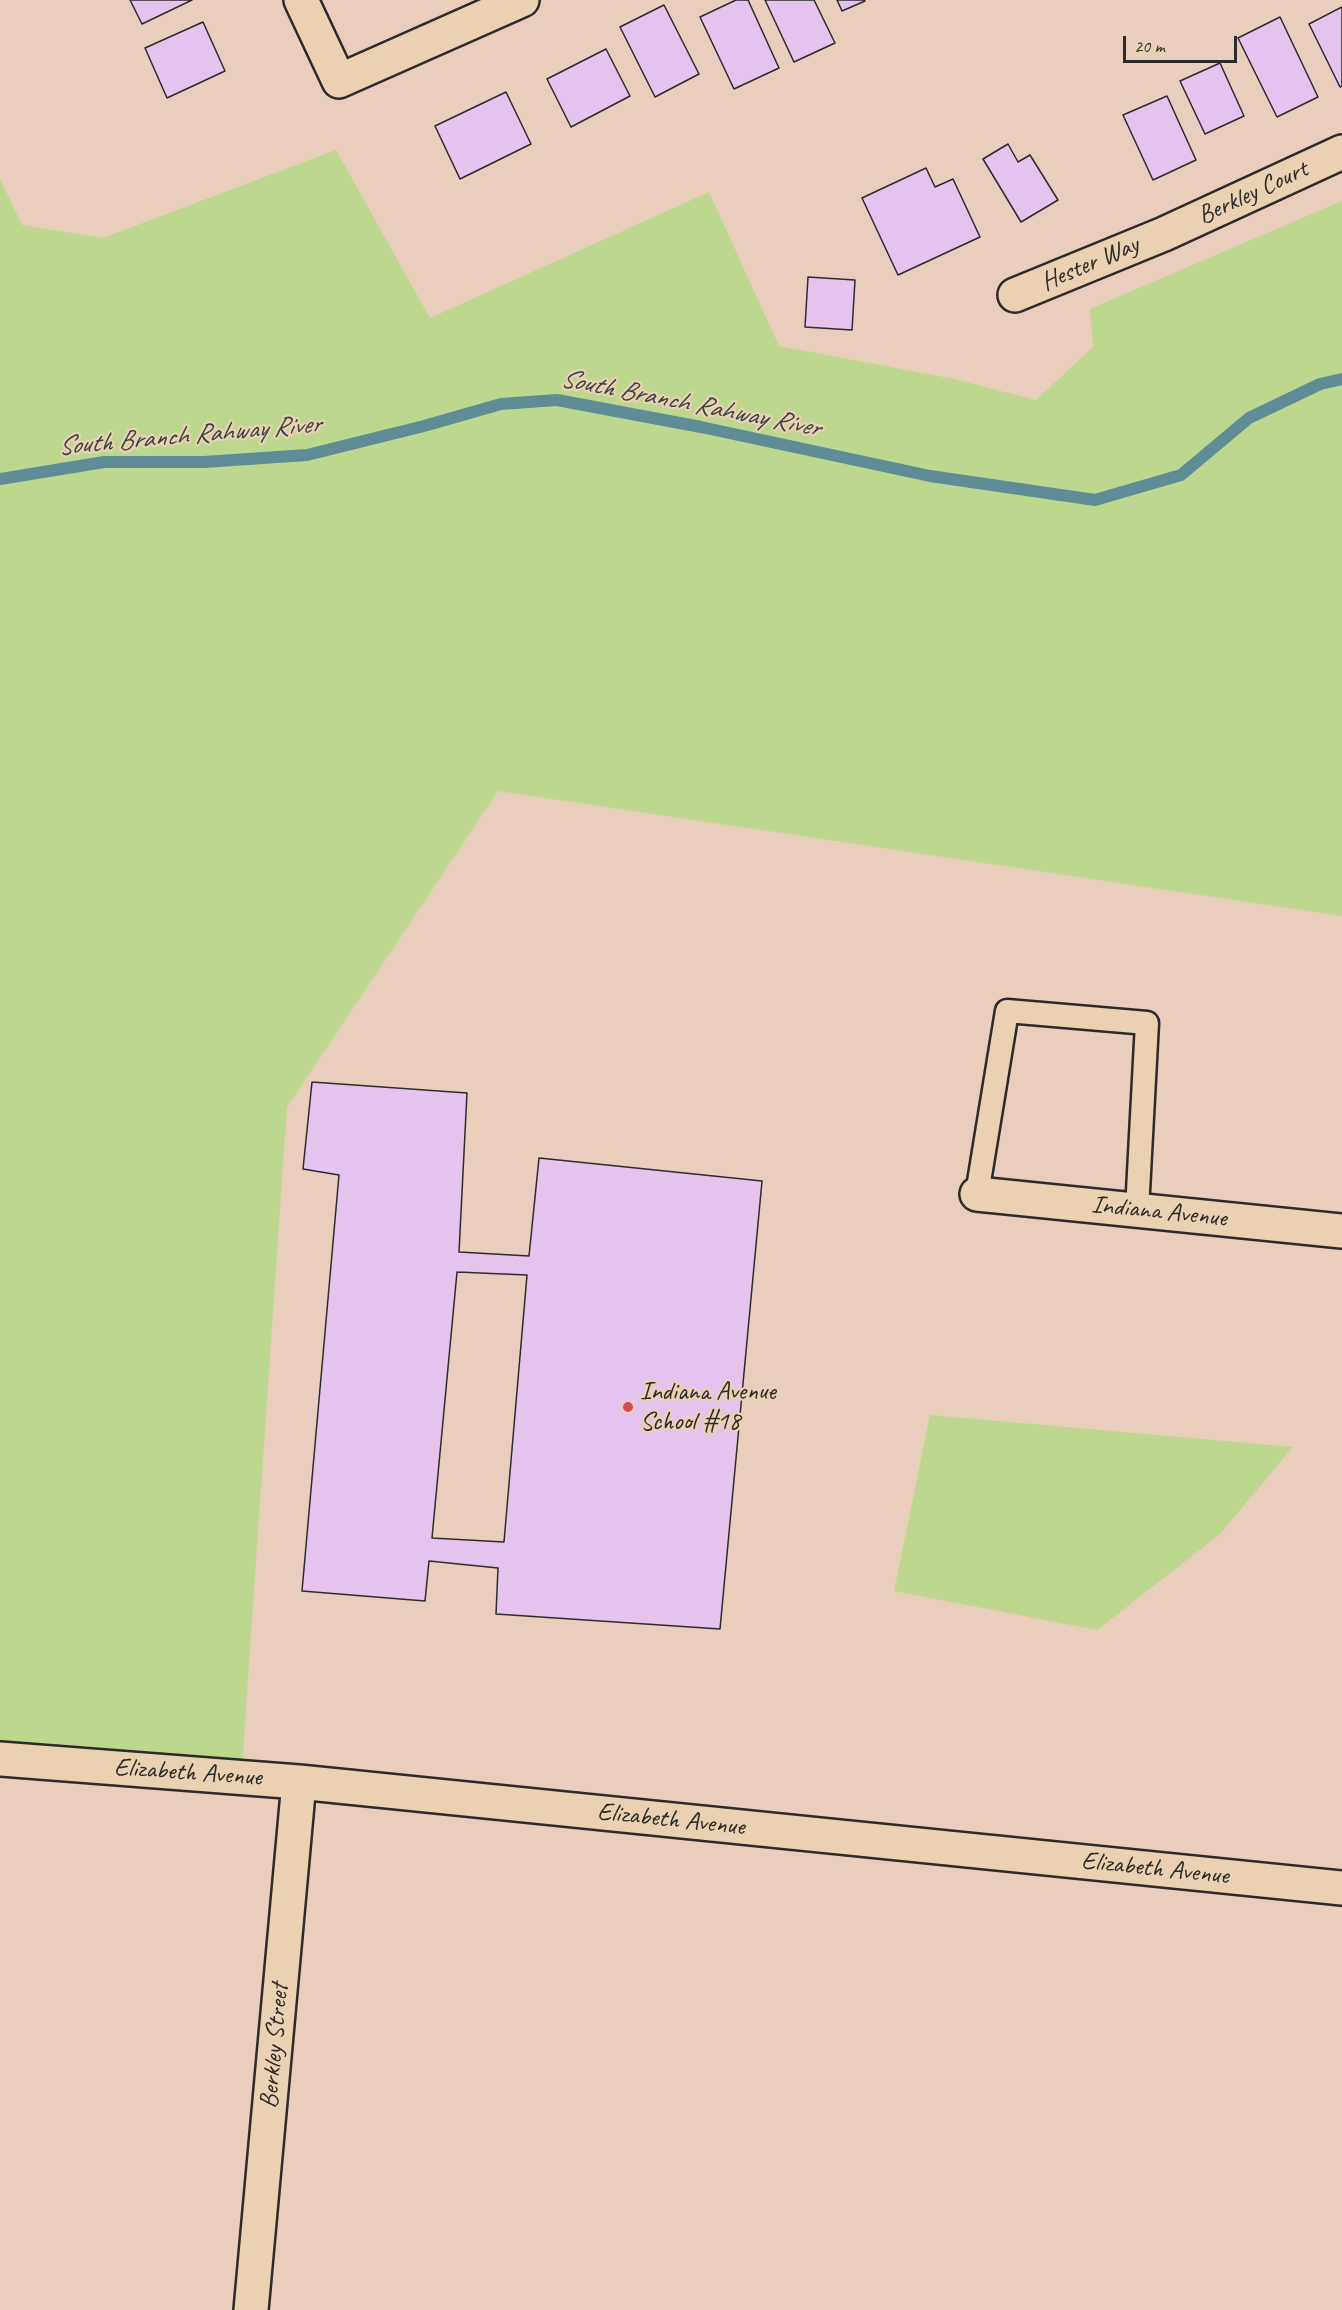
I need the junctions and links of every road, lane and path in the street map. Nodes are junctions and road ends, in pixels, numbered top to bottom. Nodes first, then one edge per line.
1 (301, 0) edge
2 (522, 0) edge
3 (1342, 152) edge
4 (1164, 234) joint
5 (1016, 295) dead end
6 (977, 1194) joint
7 (1137, 1210) junction
8 (1342, 1230) edge
9 (0, 1759) edge
10 (299, 1782) junction
11 (1342, 1888) edge
12 (251, 2310) edge

1 - 2 street
3 - 4 street, Berkley Court
4 - 5 street, Hester Way
6 - 7 street, Indiana Avenue
6 - 7 lane
7 - 8 street, Indiana Avenue
9 - 10 street, Elizabeth Avenue
10 - 11 street, Elizabeth Avenue
10 - 12 street, Berkley Street

